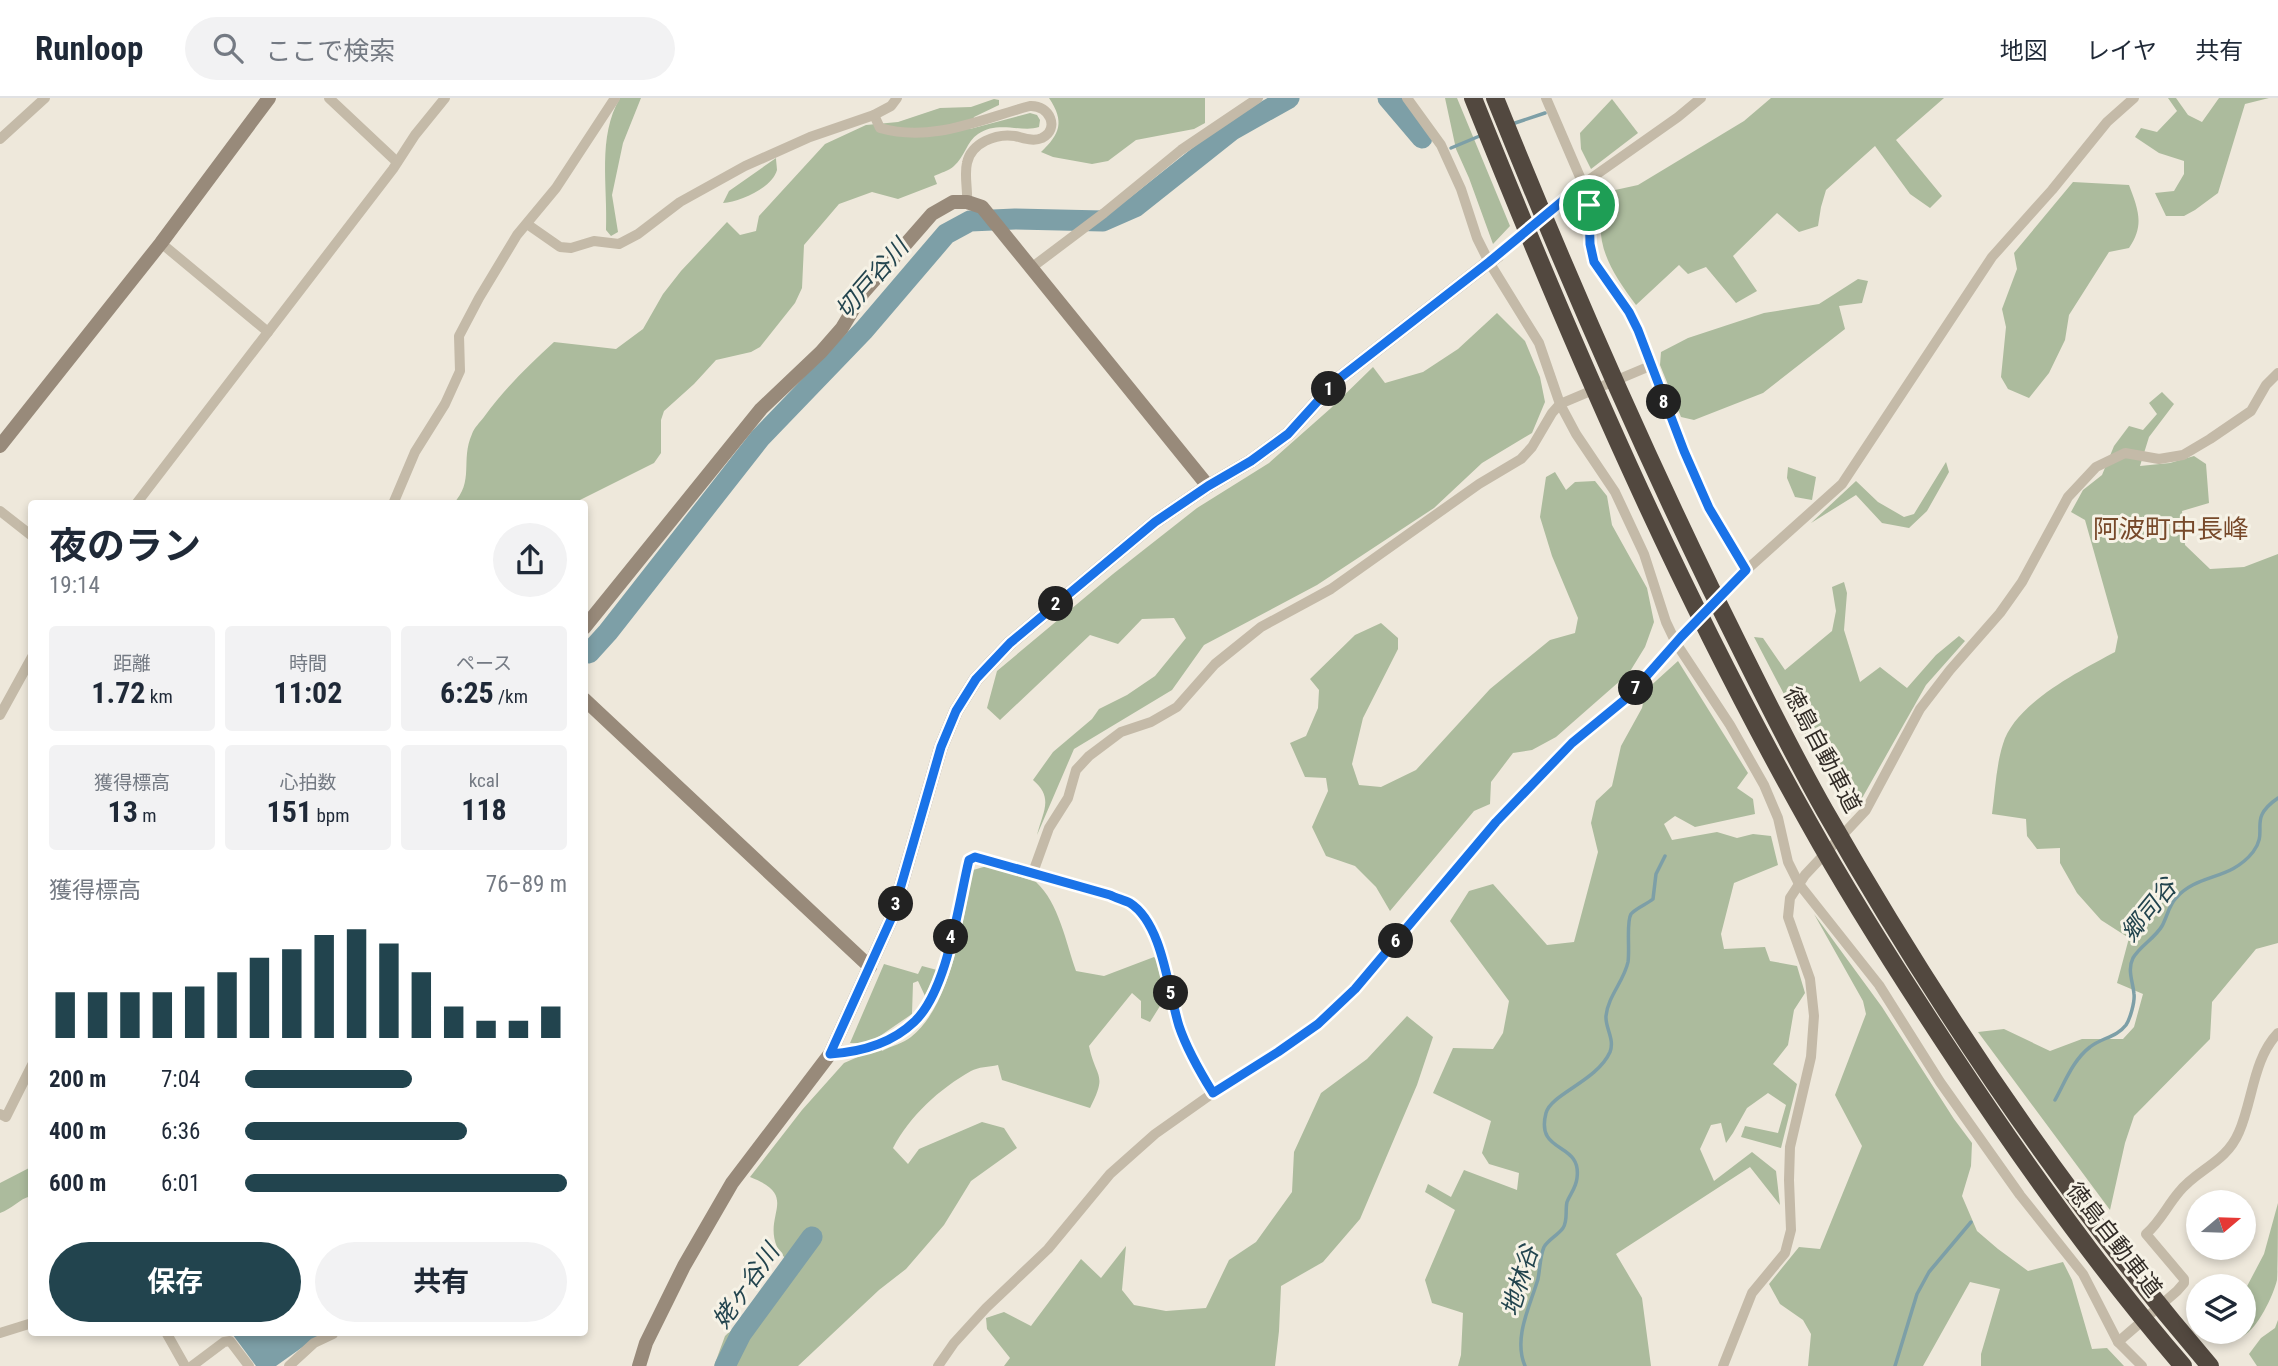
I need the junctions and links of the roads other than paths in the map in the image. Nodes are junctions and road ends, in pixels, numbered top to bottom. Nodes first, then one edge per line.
1 (44, 98) edge
2 (269, 98) edge
3 (329, 98) edge
4 (445, 98) edge
5 (615, 98) edge
6 (897, 98) edge
7 (1258, 98) edge
8 (1407, 98) edge
9 (1473, 98) edge
10 (1495, 98) edge
11 (1546, 98) edge
12 (1700, 98) edge
13 (2134, 98) edge
14 (874, 115) junction
15 (0, 139) edge
16 (397, 162) junction
17 (1583, 184) junction
18 (967, 202) junction
19 (527, 224) junction
20 (160, 243) junction
21 (1493, 259) junction
22 (1031, 268) junction
23 (268, 332) junction
24 (1645, 368) junction
25 (2278, 373) edge
26 (1564, 403) junction
27 (0, 446) edge
28 (1208, 486) junction
29 (139, 500) edge
30 (395, 500) edge
31 (0, 511) edge
32 (28, 533) edge
33 (1746, 570) junction
34 (588, 623) edge
35 (1678, 640) junction
36 (28, 664) edge
37 (588, 703) edge
38 (0, 715) edge
39 (1032, 875) junction
40 (1802, 880) junction
41 (870, 967) junction
42 (2278, 1033) edge
43 (830, 1054) junction
44 (28, 1073) edge
45 (1213, 1093) junction
46 (0, 1114) edge
47 (28, 1324) edge
48 (0, 1333) edge
49 (168, 1336) edge
50 (329, 1336) edge
51 (2121, 1338) junction
52 (185, 1366) edge
53 (192, 1366) edge
54 (249, 1366) edge
55 (289, 1366) edge
56 (639, 1366) edge
57 (938, 1366) edge
58 (1723, 1366) edge
59 (2142, 1366) edge
60 (2183, 1366) edge
61 (2210, 1366) edge

1 - 15 street
2 - 20 street
3 - 16 street
4 - 16 street
5 - 19 street
6 - 14 street
7 - 22 street
8 - 21 street
9 - 60 highway, 徳島自動車道
10 - 61 highway, 徳島自動車道
11 - 17 street
12 - 17 street
13 - 33 street
14 - 18 street
14 - 19 street
16 - 23 street
17 - 21 street
17 - 24 street
18 - 22 street
18 - 34 street
19 - 30 street
20 - 23 street
20 - 27 street
21 - 26 street
21 - 28 street
22 - 28 street
23 - 29 street
24 - 26 street
24 - 33 street
25 - 40 street
26 - 35 street
26 - 39 street
28 - 41 street
31 - 32 street
33 - 35 street
35 - 40 street
35 - 45 street
36 - 38 street
37 - 41 street
39 - 43 street
39 - 45 street
40 - 51 street
40 - 58 street
41 - 43 street
42 - 51 street
43 - 56 street
44 - 46 street
45 - 57 street
47 - 48 street
49 - 52 street
50 - 55 street
51 - 59 street
53 - 54 street

